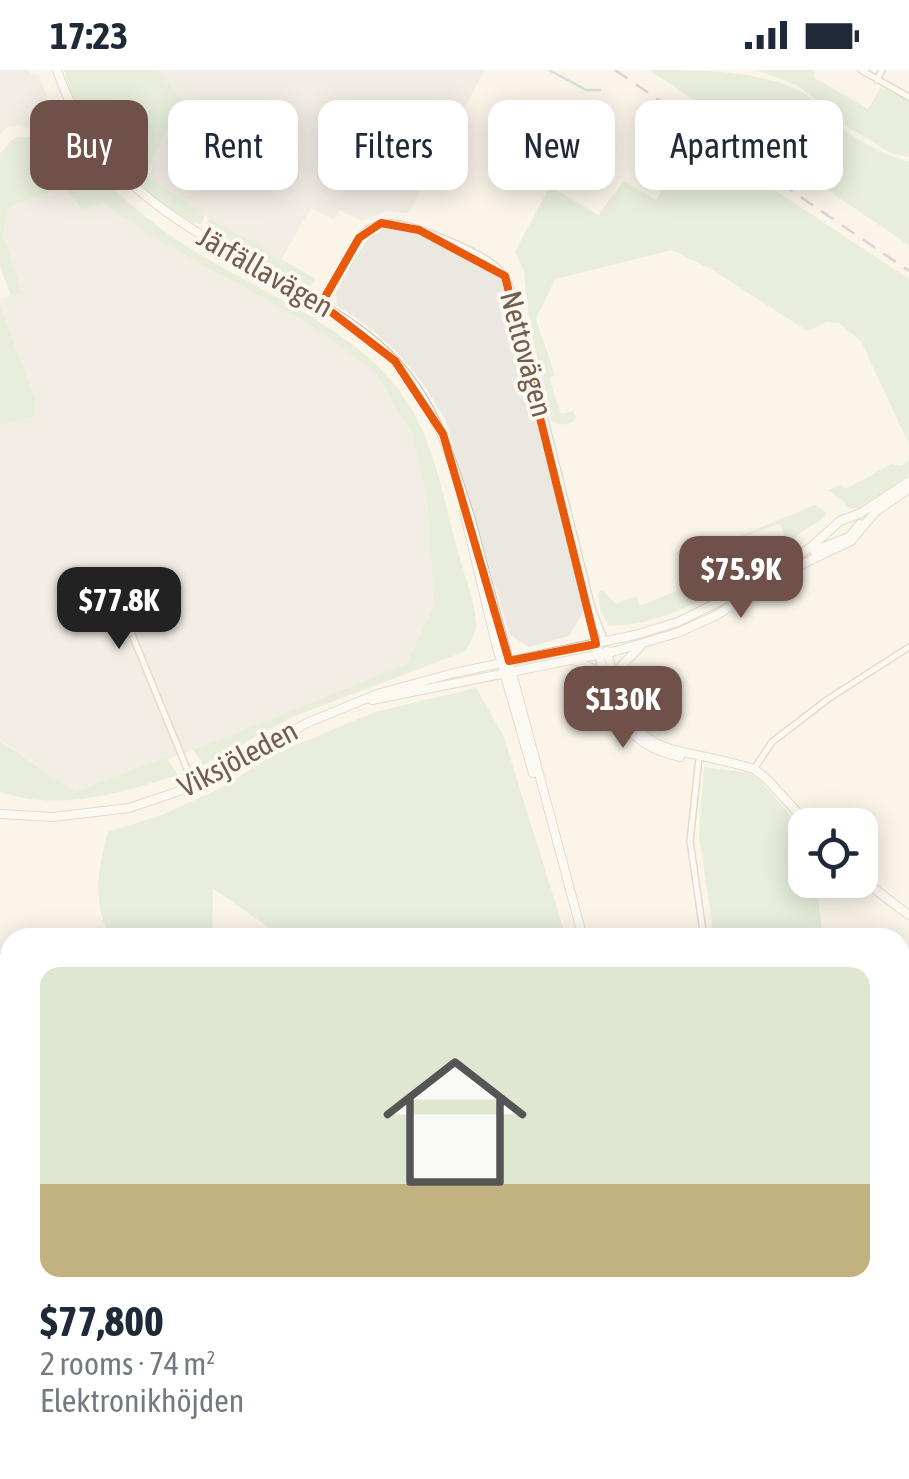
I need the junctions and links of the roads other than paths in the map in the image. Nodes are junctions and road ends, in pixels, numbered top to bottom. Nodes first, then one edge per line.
1 (57, 70) edge
2 (861, 70) edge
3 (882, 70) edge
4 (878, 80) junction
5 (909, 97) edge
6 (322, 304) junction
7 (909, 482) edge
8 (909, 489) edge
9 (878, 510) junction
10 (848, 520) junction
11 (835, 527) junction
12 (854, 531) junction
13 (843, 538) junction
14 (786, 572) junction
15 (115, 593) dead end
16 (600, 643) junction
17 (642, 645) junction
18 (909, 647) edge
19 (603, 654) junction
20 (572, 660) junction
21 (505, 662) junction
22 (508, 673) junction
23 (604, 674) junction
24 (618, 694) junction
25 (356, 703) junction
26 (699, 758) junction
27 (754, 770) junction
28 (194, 786) junction
29 (793, 808) edge
30 (0, 814) edge
31 (878, 892) edge
32 (909, 916) edge
33 (580, 928) edge
34 (703, 928) edge

1 - 6 main road, Järfällavägen
2 - 4 street
3 - 4 street
4 - 5 street
6 - 16 street, Nettovägen
6 - 21 main road, Järfällavägen
7 - 10 main road
8 - 9 main road, Viksjöleden
9 - 12 main road, Viksjöleden
9 - 14 main road, Viksjöleden
10 - 11 main road
10 - 12 main road
11 - 13 main road
11 - 16 main road, Viksjöleden
12 - 13 main road
13 - 14 main road, Viksjöleden
14 - 17 main road, Viksjöleden
15 - 28 street
16 - 19 main road
16 - 21 main road, Viksjöleden
17 - 19 main road, Viksjöleden
17 - 24 main road
18 - 27 street
19 - 20 main road, Viksjöleden
19 - 23 main road
19 - 24 main road
20 - 22 main road, Viksjöleden
20 - 23 main road
21 - 22 main road, Järfällavägen
21 - 25 main road, Viksjöleden
22 - 25 main road, Viksjöleden
22 - 33 main road, Järfällavägen
23 - 26 main road
24 - 26 main road
25 - 28 main road, Viksjöleden
26 - 27 main road
26 - 34 street
27 - 29 main road
28 - 30 main road, Viksjöleden
31 - 32 main road

